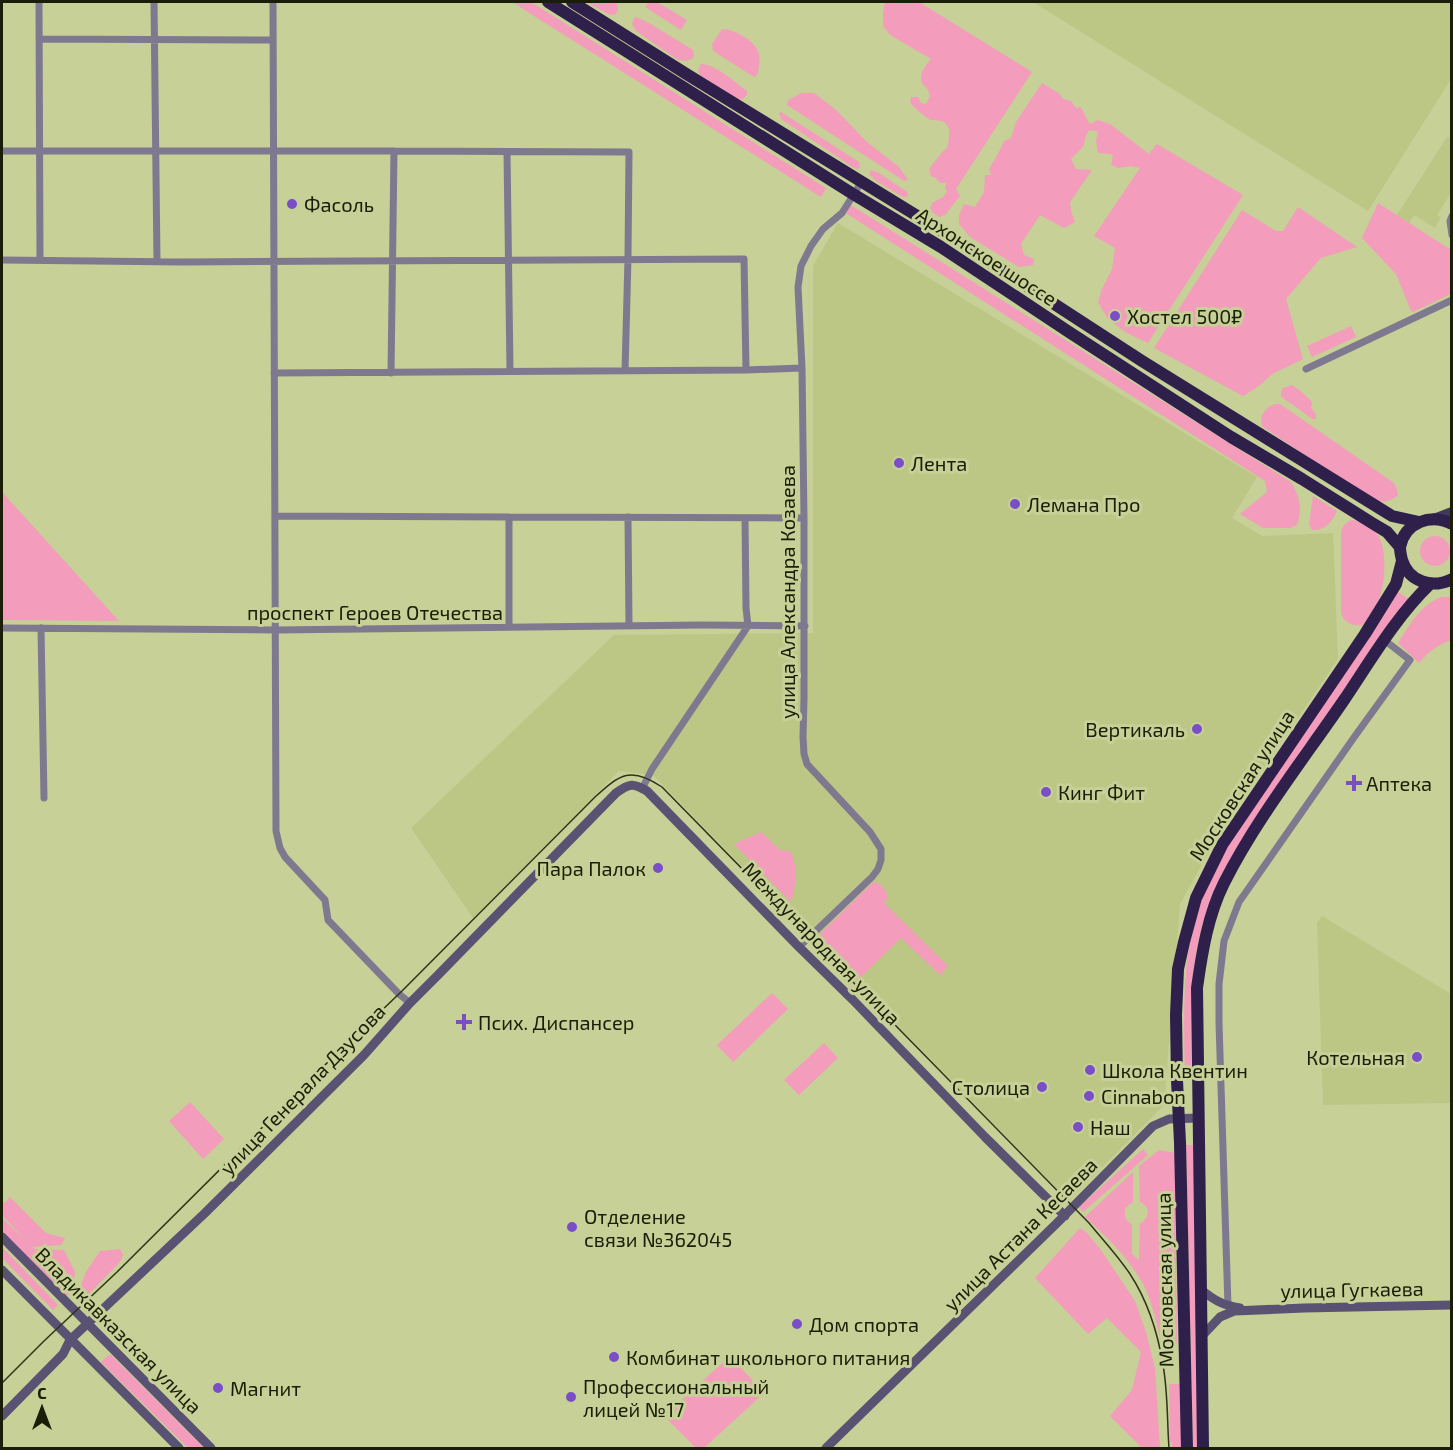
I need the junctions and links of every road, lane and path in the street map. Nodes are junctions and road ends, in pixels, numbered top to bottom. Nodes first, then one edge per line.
1 (39, 2) edge
2 (154, 2) edge
3 (273, 2) edge
4 (548, 2) edge
5 (573, 2) edge
6 (39, 39) junction
7 (155, 39) junction
8 (273, 40) junction
9 (2, 151) edge
10 (40, 151) junction
11 (274, 151) junction
12 (394, 151) junction
13 (155, 152) junction
14 (507, 152) junction
15 (862, 181) junction
16 (854, 194) junction
17 (1452, 216) edge
18 (1452, 235) edge
19 (628, 258) junction
20 (2, 260) edge
21 (40, 260) junction
22 (392, 260) junction
23 (510, 260) junction
24 (157, 261) junction
25 (274, 261) junction
26 (1452, 300) edge
27 (802, 368) junction
28 (1306, 369) dead end
29 (510, 370) junction
30 (746, 370) junction
31 (625, 371) junction
32 (274, 373) junction
33 (391, 373) junction
34 (1452, 513) edge
35 (275, 516) junction
36 (509, 517) junction
37 (628, 517) junction
38 (745, 518) junction
39 (804, 518) junction
40 (1434, 519) junction
41 (1419, 522) junction
42 (1452, 524) edge
43 (1400, 547) junction
44 (1402, 561) junction
45 (1450, 580) edge
46 (1430, 584) junction
47 (629, 626) junction
48 (805, 626) junction
49 (509, 627) junction
50 (748, 627) junction
51 (2, 628) edge
52 (41, 628) junction
53 (276, 630) junction
54 (1383, 639) junction
55 (628, 786) joint
56 (642, 789) junction
57 (44, 798) dead end
58 (799, 947) junction
59 (410, 1004) junction
60 (1198, 1118) junction
61 (1179, 1119) junction
62 (1065, 1216) junction
63 (2, 1237) edge
64 (2, 1270) edge
65 (1200, 1289) junction
66 (1452, 1305) edge
67 (1228, 1306) junction
68 (1252, 1310) junction
69 (87, 1324) junction
70 (1202, 1336) junction
71 (70, 1340) junction
72 (2, 1416) edge
73 (179, 1449) edge
74 (211, 1449) edge
75 (826, 1449) edge
76 (1186, 1449) edge
77 (1203, 1449) edge

1 - 6 street
2 - 7 street
3 - 8 street
4 - 16 highway, Архонское шоссе
5 - 15 highway, Архонское шоссе
6 - 7 street
6 - 10 street
7 - 8 street
7 - 13 street
8 - 11 street
9 - 10 street
10 - 13 street
10 - 21 street
11 - 12 street
11 - 13 street
11 - 25 street
12 - 14 street
12 - 22 street
13 - 24 street
14 - 19 street
14 - 23 street
15 - 16 street, улица Александра Козаева
15 - 41 highway, Архонское шоссе
16 - 27 street, улица Александра Козаева
16 - 43 highway, Архонское шоссе
17 - 18 street
19 - 23 street
19 - 30 street
19 - 31 street
20 - 21 street
21 - 24 street
22 - 23 street
22 - 25 street
22 - 33 street
23 - 29 street
24 - 25 street
25 - 32 street
26 - 28 street
27 - 30 street
27 - 39 street, улица Александра Козаева
29 - 31 street
29 - 33 street
30 - 31 street
32 - 33 street
32 - 35 street
34 - 40 main road
35 - 36 street
35 - 53 street
36 - 37 street
36 - 49 street
37 - 38 street
37 - 47 street
38 - 39 street
38 - 50 street
39 - 48 street, улица Александра Козаева
40 - 41 highway
40 - 42 highway
41 - 43 highway
43 - 44 highway
44 - 46 highway
44 - 61 highway, Московская улица
45 - 46 highway
46 - 54 highway, Московская улица
47 - 49 street, проспект Героев Отечества
47 - 50 street, проспект Героев Отечества
48 - 50 street, проспект Героев Отечества
48 - 58 street, улица Александра Козаева
49 - 53 street, проспект Героев Отечества
50 - 56 street
51 - 52 street, проспект Героев Отечества
52 - 53 street, проспект Героев Отечества
52 - 57 street
53 - 59 street
54 - 60 highway, Московская улица
54 - 67 street
55 - 56 street, Международная улица
55 - 59 street, улица Генерала Дзусова
56 - 58 street, Международная улица
58 - 62 street, Международная улица
59 - 69 street, улица Генерала Дзусова
60 - 61 street, улица Астана Кесаева
60 - 65 highway, Московская улица
61 - 62 street, улица Астана Кесаева
61 - 76 highway, Московская улица
62 - 75 street, улица Астана Кесаева
63 - 69 street, Владикавказская улица
64 - 71 street, Владикавказская улица
65 - 67 street, улица Гугкаева
65 - 70 highway, Московская улица
66 - 68 street, улица Гугкаева
67 - 68 street, улица Гугкаева
68 - 70 street, улица Гугкаева
69 - 71 street, улица Генерала Дзусова
69 - 74 street, Владикавказская улица
70 - 77 highway, Московская улица
71 - 72 street, улица Генерала Дзусова
71 - 73 street, Владикавказская улица

